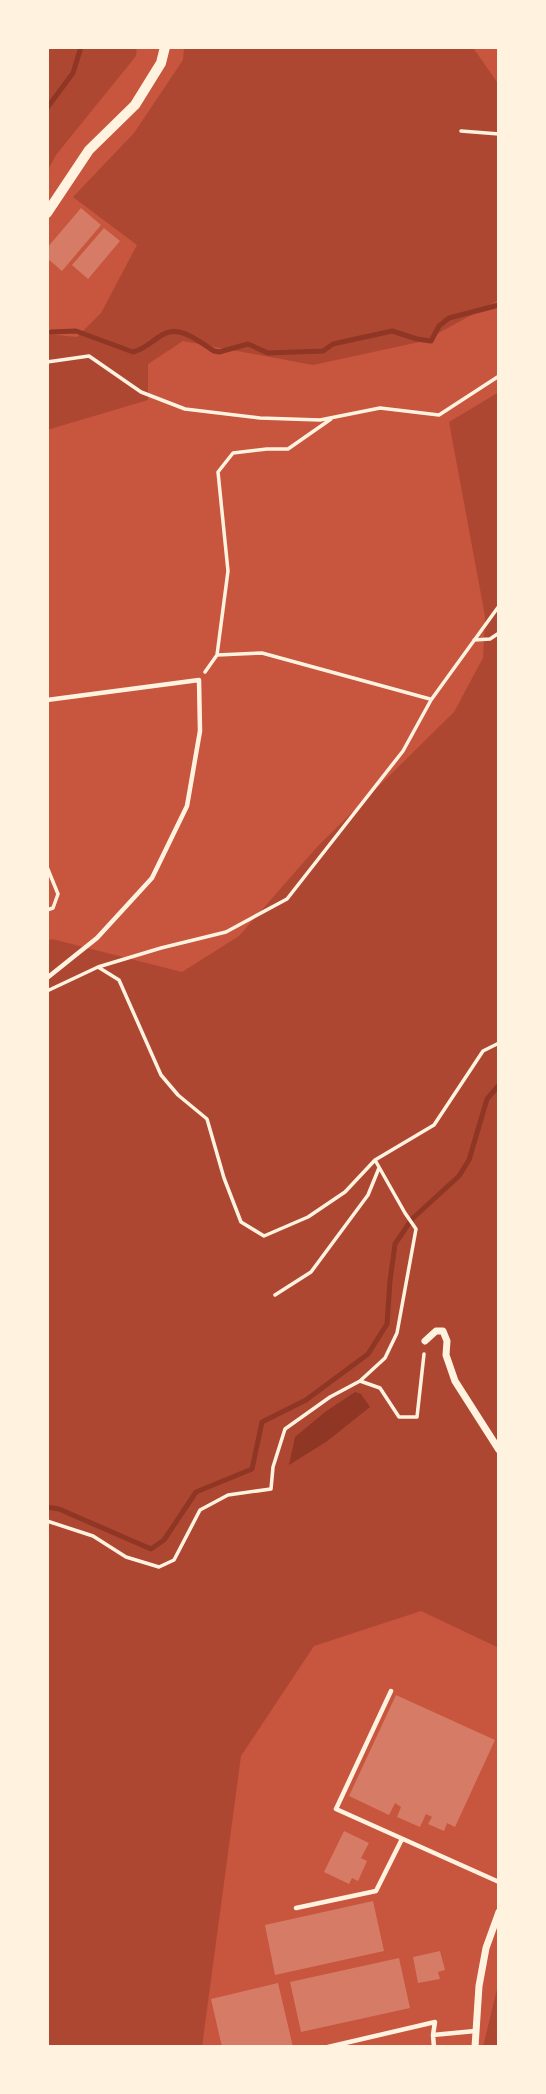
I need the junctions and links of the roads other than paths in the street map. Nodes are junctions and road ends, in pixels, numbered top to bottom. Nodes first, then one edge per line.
1 (165, 47) edge
2 (47, 213) edge
3 (47, 700) edge
4 (47, 978) edge
5 (425, 1341) road end
6 (499, 1450) edge
7 (391, 1691) dead end
8 (402, 1839) junction
9 (499, 1882) edge
10 (296, 1908) dead end
11 (499, 1912) edge
12 (475, 2031) junction
13 (433, 2035) junction
14 (328, 2047) edge
15 (434, 2047) edge
16 (475, 2047) edge

1 - 2 main road
3 - 4 lane
5 - 6 street
7 - 8 lane
8 - 9 lane
8 - 10 lane
11 - 12 street
12 - 13 lane
12 - 16 street
13 - 14 lane
13 - 15 lane

